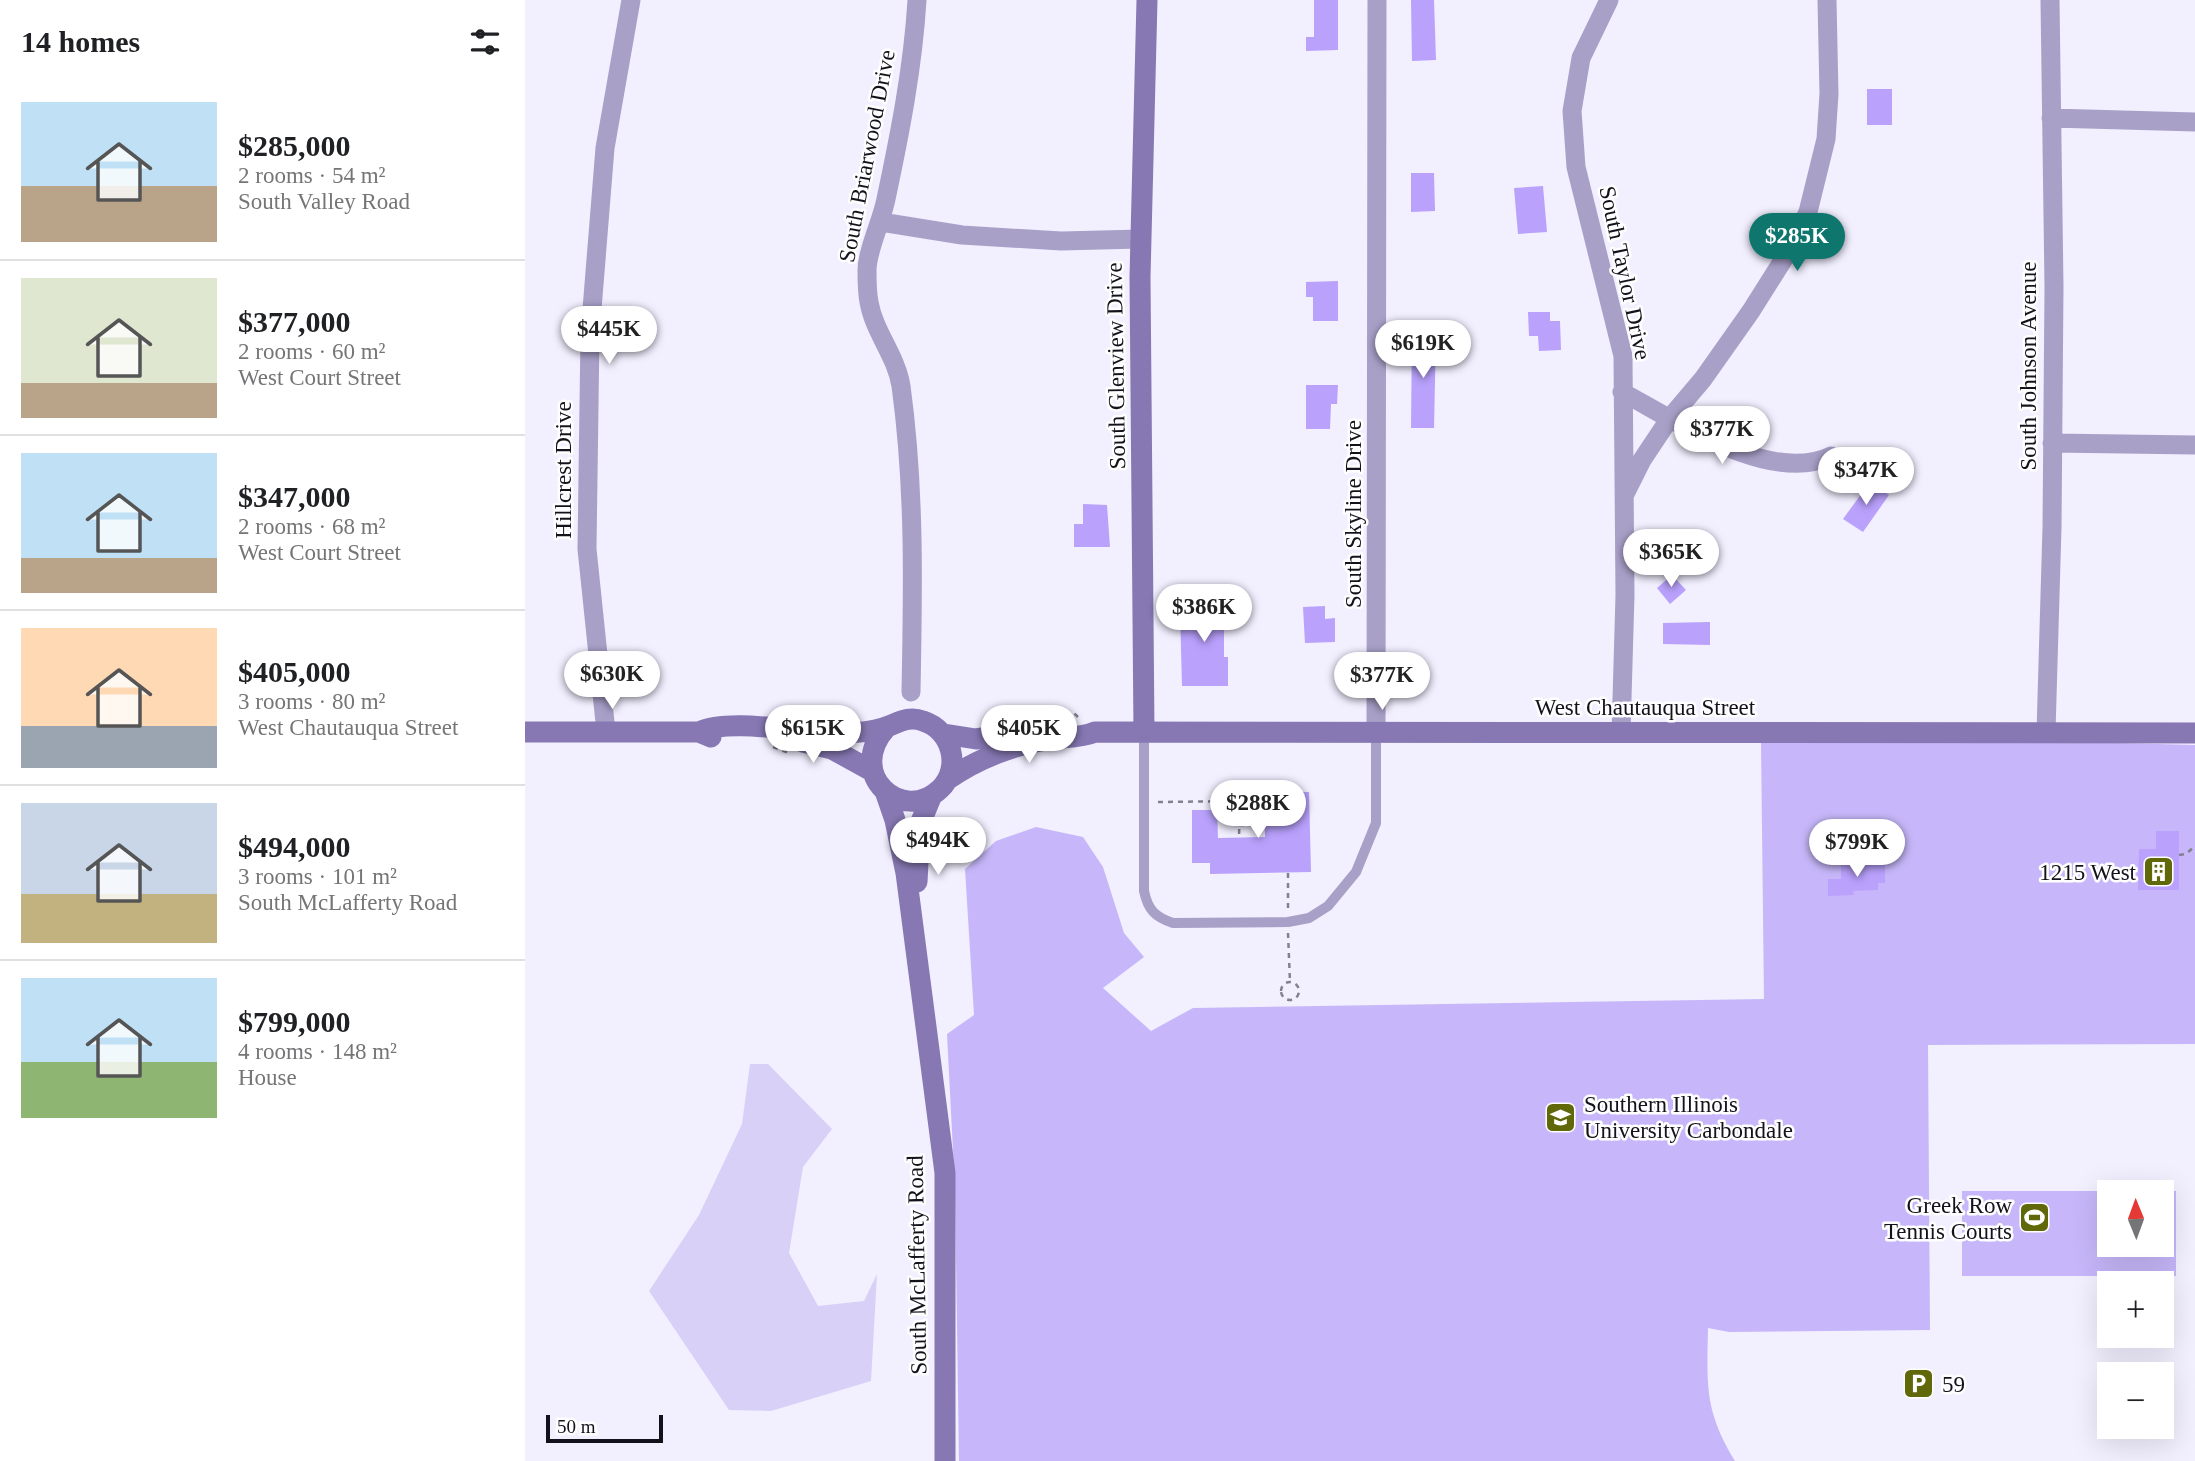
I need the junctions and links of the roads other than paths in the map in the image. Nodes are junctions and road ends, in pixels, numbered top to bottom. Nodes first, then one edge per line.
1 (631, 0) edge
2 (917, 0) edge
3 (1147, 0) edge
4 (1377, 0) edge
5 (1609, 0) edge
6 (1827, 0) edge
7 (2050, 0) edge
8 (2051, 118) junction
9 (2195, 122) edge
10 (881, 222) junction
11 (1141, 239) junction
12 (1622, 392) junction
13 (1670, 418) junction
14 (2052, 443) junction
15 (2195, 445) edge
16 (1831, 456) dead end
17 (1623, 498) junction
18 (911, 692) dead end
19 (886, 727) junction
20 (525, 732) edge
21 (606, 732) junction
22 (699, 732) junction
23 (1095, 732) junction
24 (1144, 732) junction
25 (2046, 732) junction
26 (1376, 733) junction
27 (1621, 733) junction
28 (2195, 733) edge
29 (944, 734) junction
30 (872, 771) junction
31 (940, 788) junction
32 (885, 791) junction
33 (917, 943) junction
34 (945, 1461) edge

1 - 21 street, Hillcrest Drive
2 - 10 street, South Briarwood Drive
3 - 11 street, South Glenview Drive
4 - 26 street, South Skyline Drive
5 - 12 street, South Taylor Drive
6 - 13 street
7 - 8 street, South Johnson Avenue
8 - 9 street
8 - 14 street, South Johnson Avenue
10 - 11 street
10 - 18 street, South Briarwood Drive
11 - 24 street, South Glenview Drive
12 - 13 street
12 - 17 street, South Taylor Drive
13 - 16 street
13 - 17 street
14 - 15 street
14 - 25 street, South Johnson Avenue
17 - 27 street, South Taylor Drive
19 - 22 street, West Chautauqua Street
19 - 29 street, West Chautauqua Street
19 - 30 street
20 - 21 street, West Chautauqua Street
21 - 22 street, West Chautauqua Street
22 - 30 street, West Chautauqua Street
23 - 24 street, West Chautauqua Street
23 - 29 street, West Chautauqua Street
23 - 31 street, West Chautauqua Street
24 - 26 street, West Chautauqua Street
24 - 26 lane
25 - 27 street, West Chautauqua Street
25 - 28 street, West Chautauqua Street
26 - 27 street, West Chautauqua Street
29 - 31 street
30 - 32 street, West Chautauqua Street
31 - 32 street, West Chautauqua Street
31 - 33 street, South McLafferty Road
32 - 33 street, South McLafferty Road
33 - 34 street, South McLafferty Road

